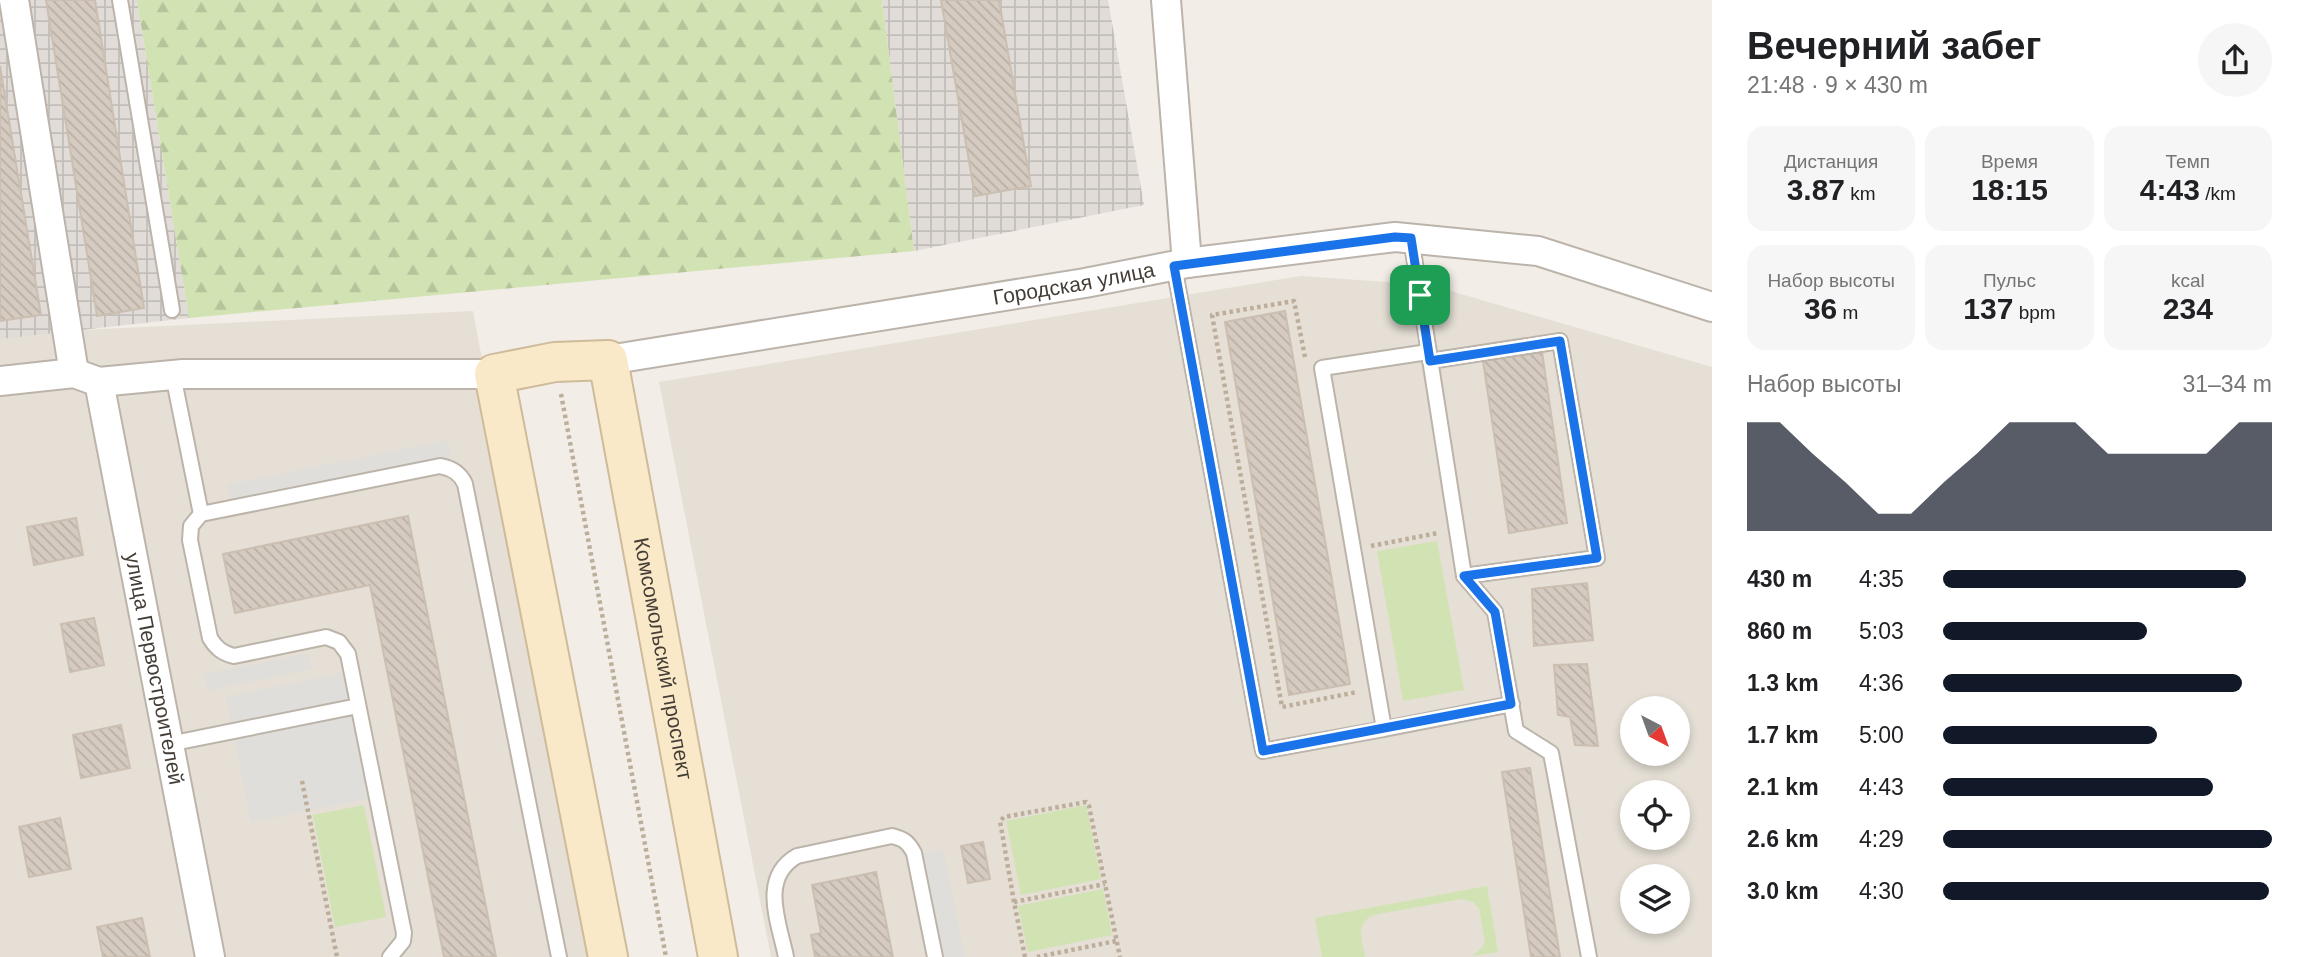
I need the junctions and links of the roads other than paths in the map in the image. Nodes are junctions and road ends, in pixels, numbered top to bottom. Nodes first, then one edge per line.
1 (14, 0) edge
2 (120, 0) edge
3 (1166, 0) edge
4 (1411, 238) junction
5 (1181, 264) junction
6 (1712, 307) edge
7 (172, 310) dead end
8 (1429, 357) junction
9 (608, 360) junction
10 (495, 374) junction
11 (173, 375) junction
12 (86, 378) junction
13 (0, 381) edge
14 (201, 514) junction
15 (1464, 576) junction
16 (1511, 704) junction
17 (358, 706) junction
18 (1384, 729) junction
19 (169, 744) junction
20 (209, 957) edge
21 (390, 957) edge
22 (559, 957) edge
23 (608, 957) edge
24 (718, 957) edge
25 (786, 957) edge
26 (935, 957) edge
27 (1589, 957) edge

1 - 12 street, улица Первостроителей
2 - 7 lane
3 - 5 street
4 - 5 street, Городская улица
4 - 6 street, Городская улица
4 - 8 lane
5 - 9 street, Городская улица
5 - 18 lane
8 - 15 lane
8 - 15 lane
8 - 18 lane
9 - 10 main road, Городская улица
9 - 24 main road, Комсомольский проспект
10 - 11 street
10 - 23 main road
11 - 12 street
11 - 14 lane
12 - 13 street
12 - 19 street, улица Первостроителей
14 - 17 lane
14 - 22 lane
15 - 16 lane
16 - 18 lane
16 - 27 lane
17 - 19 lane
17 - 21 lane
19 - 20 street, улица Первостроителей
25 - 26 lane

